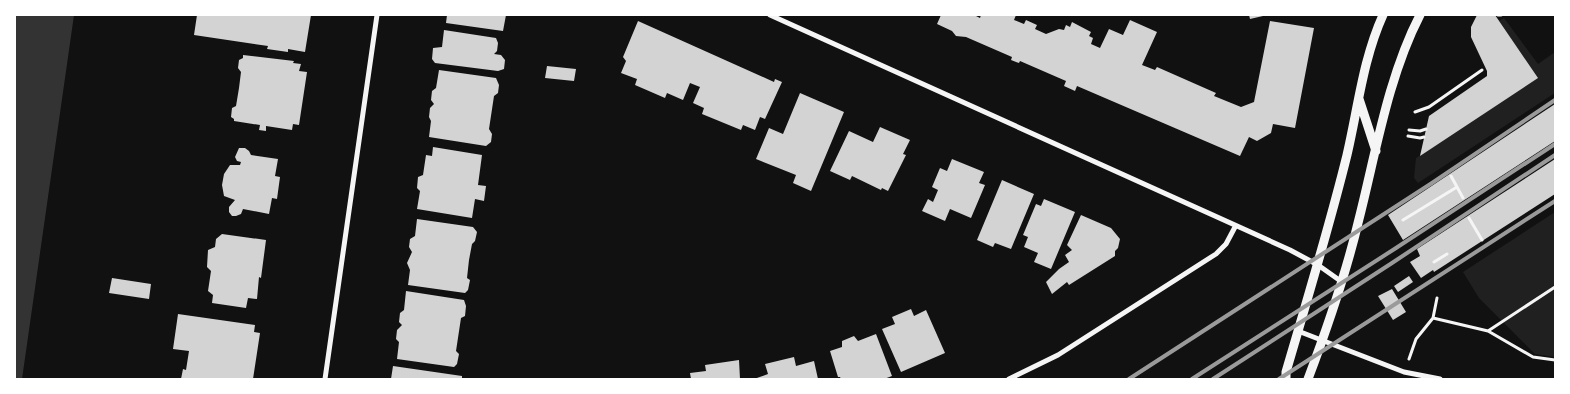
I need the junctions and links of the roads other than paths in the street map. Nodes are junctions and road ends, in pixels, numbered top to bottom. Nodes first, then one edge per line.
1 (377, 15) edge
2 (1383, 15) edge
3 (1420, 15) edge
4 (774, 16) edge
5 (1359, 98) junction
6 (1376, 151) junction
7 (1235, 227) junction
8 (1318, 265) junction
9 (1342, 282) junction
10 (1298, 330) junction
11 (1322, 340) junction
12 (325, 379) edge
13 (1009, 379) edge
14 (1286, 379) edge
15 (1308, 379) edge
16 (1440, 379) edge

1 - 12 street
2 - 5 street
3 - 6 street
4 - 7 street
5 - 6 street
5 - 8 street
6 - 9 street
7 - 8 street
7 - 13 street
8 - 9 street
8 - 10 street
9 - 11 street
10 - 11 street
10 - 14 street
11 - 15 street
11 - 16 street

